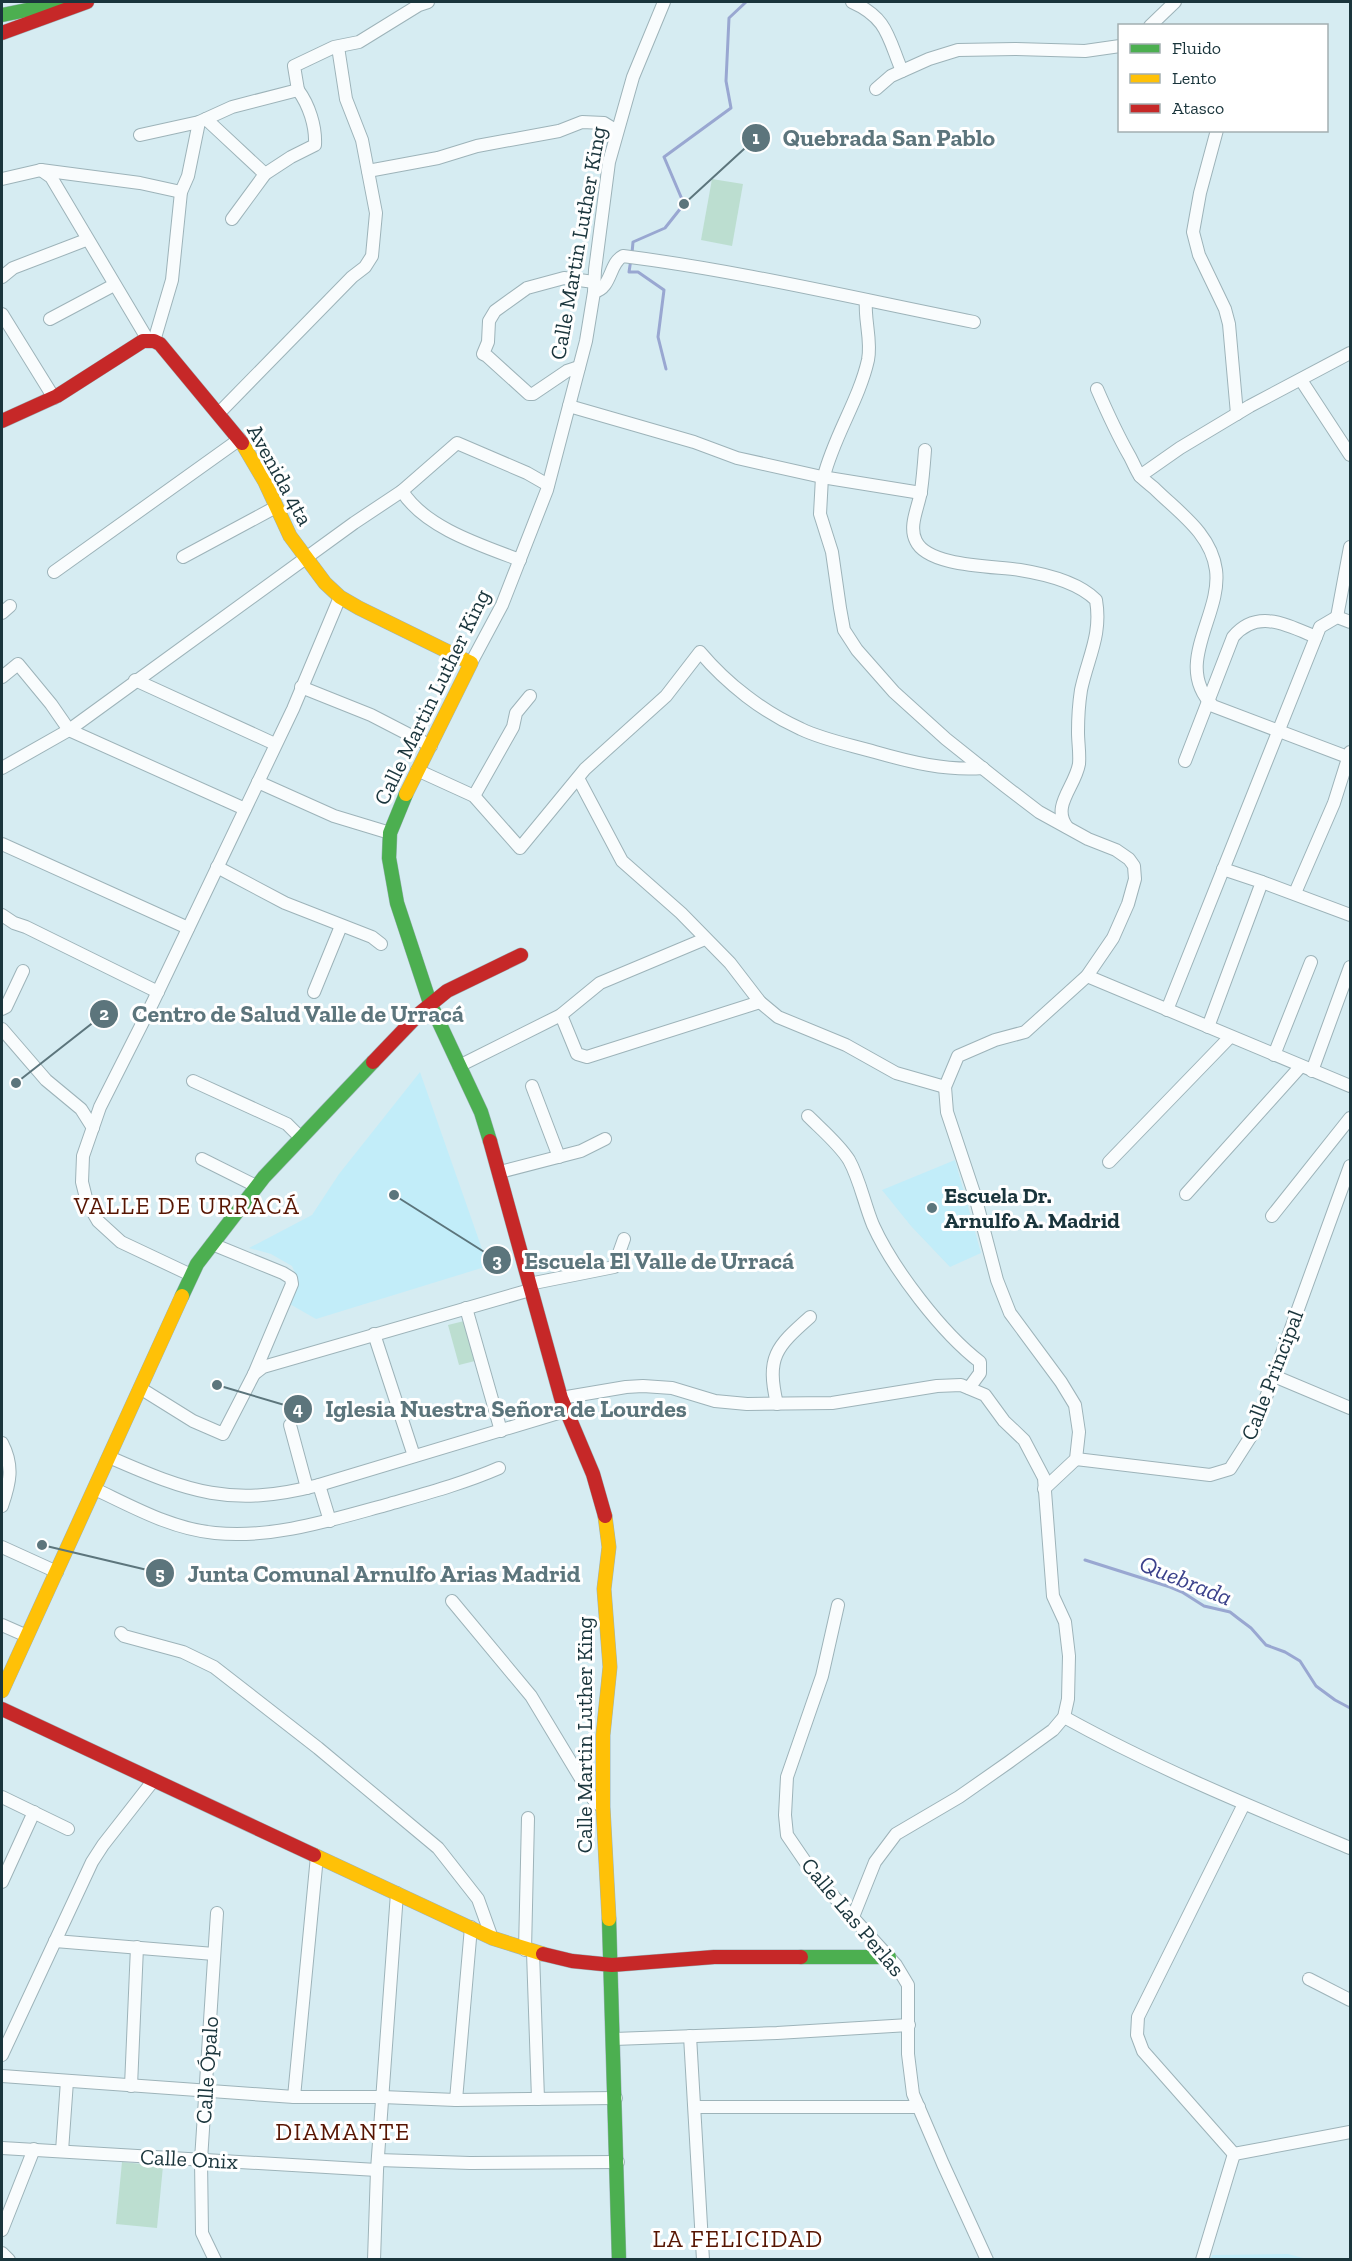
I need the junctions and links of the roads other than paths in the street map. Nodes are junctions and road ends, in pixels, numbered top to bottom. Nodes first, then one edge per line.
1 (69, 2) edge
2 (87, 2) edge
3 (428, 2) edge
4 (664, 2) edge
5 (852, 2) edge
6 (1174, 2) edge
7 (2, 15) edge
8 (1152, 24) edge
9 (2, 33) edge
10 (1118, 46) edge
11 (338, 47) junction
12 (902, 71) junction
13 (876, 89) dead end
14 (298, 90) junction
15 (202, 120) junction
16 (617, 131) junction
17 (1216, 132) edge
18 (140, 135) dead end
19 (41, 170) junction
20 (368, 171) junction
21 (265, 174) junction
22 (2, 179) edge
23 (181, 192) junction
24 (232, 219) dead end
25 (87, 240) junction
26 (2, 277) edge
27 (114, 285) junction
28 (594, 287) junction
29 (866, 300) junction
30 (2, 314) edge
31 (50, 319) dead end
32 (974, 322) dead end
33 (6, 330) edge
34 (151, 341) junction
35 (1350, 353) edge
36 (579, 367) junction
37 (1302, 380) junction
38 (1097, 389) dead end
39 (54, 398) junction
40 (569, 406) junction
41 (219, 413) junction
42 (1237, 414) junction
43 (2, 421) edge
44 (240, 439) junction
45 (925, 450) dead end
46 (1350, 455) edge
47 (1140, 476) junction
48 (823, 477) junction
49 (548, 484) junction
50 (402, 491) junction
51 (921, 493) junction
52 (276, 507) junction
53 (1350, 548) edge
54 (183, 556) dead end
55 (306, 559) junction
56 (520, 560) junction
57 (54, 572) dead end
58 (340, 597) junction
59 (1337, 617) junction
60 (1350, 622) edge
61 (1316, 637) junction
62 (471, 663) junction
63 (2, 677) edge
64 (135, 680) junction
65 (301, 687) junction
66 (530, 696) dead end
67 (1208, 701) junction
68 (69, 730) junction
69 (1278, 732) junction
70 (275, 744) junction
71 (431, 746) junction
72 (1350, 756) edge
73 (1185, 761) dead end
74 (2, 768) edge
75 (983, 768) junction
76 (417, 770) junction
77 (578, 778) junction
78 (258, 782) junction
79 (474, 796) junction
80 (245, 809) junction
81 (1068, 827) junction
82 (390, 833) junction
83 (2, 844) edge
84 (217, 867) junction
85 (1223, 868) junction
86 (1262, 882) junction
87 (1295, 893) junction
88 (2, 915) edge
89 (1350, 915) edge
90 (341, 926) junction
91 (188, 928) junction
92 (705, 939) junction
93 (381, 944) dead end
94 (521, 955) dead end
95 (1311, 962) dead end
96 (1350, 967) edge
97 (23, 971) dead end
98 (1087, 976) junction
99 (158, 992) junction
100 (314, 992) dead end
101 (760, 1002) junction
102 (430, 1003) junction
103 (2, 1009) edge
104 (1167, 1010) junction
105 (561, 1015) junction
106 (1208, 1027) junction
107 (2, 1029) edge
108 (1230, 1037) junction
109 (1274, 1055) junction
110 (459, 1066) junction
111 (1306, 1069) junction
112 (193, 1082) dead end
113 (532, 1086) dead end
114 (1350, 1086) edge
115 (945, 1087) junction
116 (808, 1116) dead end
117 (1350, 1118) edge
118 (93, 1128) junction
119 (301, 1138) junction
120 (605, 1139) dead end
121 (560, 1157) junction
122 (202, 1159) dead end
123 (1109, 1162) dead end
124 (1350, 1166) edge
125 (500, 1172) junction
126 (256, 1186) junction
127 (1186, 1194) dead end
128 (1272, 1216) dead end
129 (624, 1239) dead end
130 (212, 1244) junction
131 (191, 1275) junction
132 (530, 1287) junction
133 (466, 1308) junction
134 (810, 1317) dead end
135 (374, 1334) junction
136 (254, 1374) junction
137 (1274, 1376) junction
138 (140, 1388) junction
139 (969, 1388) junction
140 (563, 1404) junction
141 (777, 1404) junction
142 (1350, 1408) edge
143 (290, 1425) dead end
144 (501, 1431) junction
145 (2, 1443) edge
146 (414, 1456) junction
147 (109, 1457) junction
148 (1076, 1459) junction
149 (499, 1468) dead end
150 (313, 1487) junction
151 (95, 1489) junction
152 (1044, 1489) junction
153 (2, 1506) edge
154 (330, 1521) junction
155 (2, 1547) edge
156 (57, 1572) junction
157 (452, 1601) dead end
158 (838, 1605) dead end
159 (2, 1625) edge
160 (121, 1633) dead end
161 (27, 1636) junction
162 (2, 1691) edge
163 (2, 1709) edge
164 (1064, 1717) junction
165 (153, 1781) junction
166 (2, 1797) edge
167 (1244, 1804) junction
168 (603, 1807) junction
169 (34, 1812) junction
170 (528, 1818) dead end
171 (68, 1828) dead end
172 (1350, 1848) edge
173 (317, 1856) junction
174 (2, 1878) edge
175 (397, 1893) junction
176 (217, 1913) dead end
177 (853, 1917) junction
178 (471, 1927) junction
179 (492, 1938) junction
180 (55, 1941) junction
181 (137, 1947) junction
182 (529, 1951) junction
183 (214, 1954) junction
184 (889, 1957) junction
185 (612, 1965) junction
186 (1310, 1979) dead end
187 (1350, 2000) edge
188 (909, 2025) junction
189 (690, 2036) junction
190 (614, 2039) junction
191 (2, 2055) edge
192 (2, 2076) edge
193 (67, 2081) junction
194 (131, 2086) junction
195 (205, 2092) junction
196 (294, 2097) junction
197 (382, 2097) junction
198 (616, 2098) junction
199 (538, 2099) junction
200 (456, 2100) junction
201 (919, 2107) junction
202 (695, 2108) junction
203 (1350, 2132) edge
204 (2, 2148) edge
205 (34, 2149) junction
206 (62, 2151) junction
207 (1234, 2154) junction
208 (201, 2160) junction
209 (618, 2162) junction
210 (377, 2165) junction
211 (2, 2230) edge
212 (2, 2253) edge
213 (9, 2259) edge
214 (215, 2259) edge
215 (374, 2259) edge
216 (619, 2259) edge
217 (703, 2259) edge
218 (987, 2259) edge
219 (1202, 2259) edge

1 - 7 main road
2 - 9 main road
3 - 11 street
4 - 16 street, Calle Martin Luther King
5 - 12 street
6 - 8 street
10 - 12 street
11 - 14 street
11 - 20 street
12 - 13 street
14 - 15 street
14 - 21 street
15 - 18 street
15 - 21 street
15 - 23 street
16 - 20 street
16 - 28 street, Calle Martin Luther King
17 - 42 street
19 - 22 street
19 - 23 street
19 - 25 street
20 - 41 street
21 - 24 street
23 - 34 street
25 - 26 street
25 - 27 street
27 - 31 street
27 - 34 street
28 - 29 street
28 - 36 street, Calle Martin Luther King
28 - 36 street
29 - 32 street
29 - 48 street
30 - 33 street
33 - 39 street
34 - 39 main road
34 - 41 main road, Avenida 4ta
35 - 37 street
36 - 40 street, Calle Martin Luther King
37 - 42 street
37 - 46 street
38 - 47 street
39 - 43 main road
40 - 48 street
40 - 49 street, Calle Martin Luther King
41 - 44 main road, Avenida 4ta
42 - 47 street
44 - 52 main road, Avenida 4ta
44 - 57 street
45 - 51 street
47 - 67 street
48 - 51 street
48 - 75 street
49 - 50 street
49 - 56 street, Calle Martin Luther King
50 - 55 street
50 - 56 street
51 - 81 street
52 - 54 street
52 - 55 main road, Avenida 4ta
53 - 59 street
55 - 58 main road, Avenida 4ta
55 - 64 street
56 - 62 street, Calle Martin Luther King
58 - 62 main road, Avenida 4ta
58 - 65 street
59 - 60 street
59 - 61 street
61 - 67 street
61 - 69 street
62 - 71 main road, Calle Martin Luther King
63 - 68 street
64 - 68 street
64 - 70 street
65 - 70 street
65 - 71 street
66 - 79 street
67 - 69 street
67 - 73 street
68 - 74 street
68 - 80 street
69 - 72 street
69 - 85 street
70 - 78 street
71 - 76 main road, Calle Martin Luther King
72 - 87 street
75 - 77 street
75 - 81 street
76 - 79 street
76 - 82 main road, Calle Martin Luther King
77 - 79 street
77 - 92 street
78 - 80 street
78 - 82 street
80 - 84 street
81 - 98 street
82 - 102 main road, Calle Martin Luther King
83 - 91 street
84 - 90 street
84 - 91 street
85 - 86 street
85 - 104 street
86 - 87 street
86 - 106 street
87 - 89 street
88 - 99 street
90 - 93 street
90 - 100 street
91 - 99 street
92 - 101 street
92 - 105 street
94 - 102 main road
95 - 109 street
96 - 111 street
97 - 103 street
98 - 104 street
98 - 115 street
99 - 118 street
101 - 105 street
101 - 115 street
102 - 110 main road, Calle Martin Luther King
102 - 119 main road
104 - 106 street
105 - 110 street
106 - 108 street
107 - 118 street
108 - 109 street
108 - 123 street
109 - 111 street
110 - 125 main road, Calle Martin Luther King
111 - 114 street
111 - 127 street
112 - 119 street
113 - 121 street
115 - 148 street
116 - 139 street
117 - 128 street
118 - 131 street
119 - 126 main road
120 - 121 street
121 - 125 street
122 - 126 street
124 - 137 street, Calle Principal
125 - 132 main road, Calle Martin Luther King
126 - 130 main road
129 - 132 street
130 - 131 main road
130 - 136 street
131 - 138 main road
132 - 133 street
132 - 140 main road, Calle Martin Luther King
133 - 135 street
133 - 144 street
134 - 141 street
135 - 136 street
135 - 146 street
136 - 138 street
137 - 142 street
137 - 148 street, Calle Principal
138 - 147 main road
139 - 141 street
139 - 152 street
140 - 141 street
140 - 144 street
140 - 168 main road, Calle Martin Luther King
143 - 150 street
144 - 146 street
145 - 153 street
146 - 150 street
147 - 150 street
147 - 151 main road
148 - 152 street
149 - 154 street
150 - 154 street
151 - 154 street
151 - 156 main road
152 - 164 street
155 - 156 street
156 - 161 main road
157 - 168 street
158 - 177 street, Calle Las Perlas
159 - 161 street
160 - 179 street
161 - 162 main road
163 - 165 main road
164 - 167 street
164 - 177 street
165 - 173 main road
165 - 180 street
166 - 169 street
167 - 172 street
167 - 207 street
168 - 185 main road, Calle Martin Luther King
169 - 171 street
169 - 174 street
170 - 182 street
173 - 175 main road
173 - 196 street
175 - 178 main road
175 - 197 street
176 - 183 street, Calle Ópalo
177 - 184 street, Calle Las Perlas
178 - 179 main road
178 - 200 street
179 - 182 main road
180 - 181 street
180 - 191 street
181 - 183 street
181 - 194 street
182 - 185 main road
182 - 199 street
183 - 195 street, Calle Ópalo
184 - 185 main road
184 - 188 street, Calle Las Perlas
185 - 190 main road, Calle Martin Luther King
186 - 187 street
188 - 189 street
188 - 201 street, Calle Las Perlas
189 - 190 street
189 - 202 street
190 - 198 main road, Calle Martin Luther King
192 - 193 street
193 - 194 street
193 - 206 street
194 - 195 street
195 - 196 street
195 - 208 street, Calle Ópalo
196 - 197 street
197 - 200 street
197 - 210 street
198 - 199 street
198 - 209 main road, Calle Martin Luther King
199 - 200 street
201 - 202 street
201 - 218 street, Calle Las Perlas
202 - 217 street
203 - 207 street
204 - 205 street, Calle Onix
205 - 206 street, Calle Onix
205 - 211 street
206 - 208 street, Calle Onix
207 - 219 street
208 - 210 street, Calle Onix
208 - 214 street, Calle Ópalo
209 - 210 street, Calle Onix
209 - 216 main road, Calle Martin Luther King
210 - 215 street
212 - 213 street

